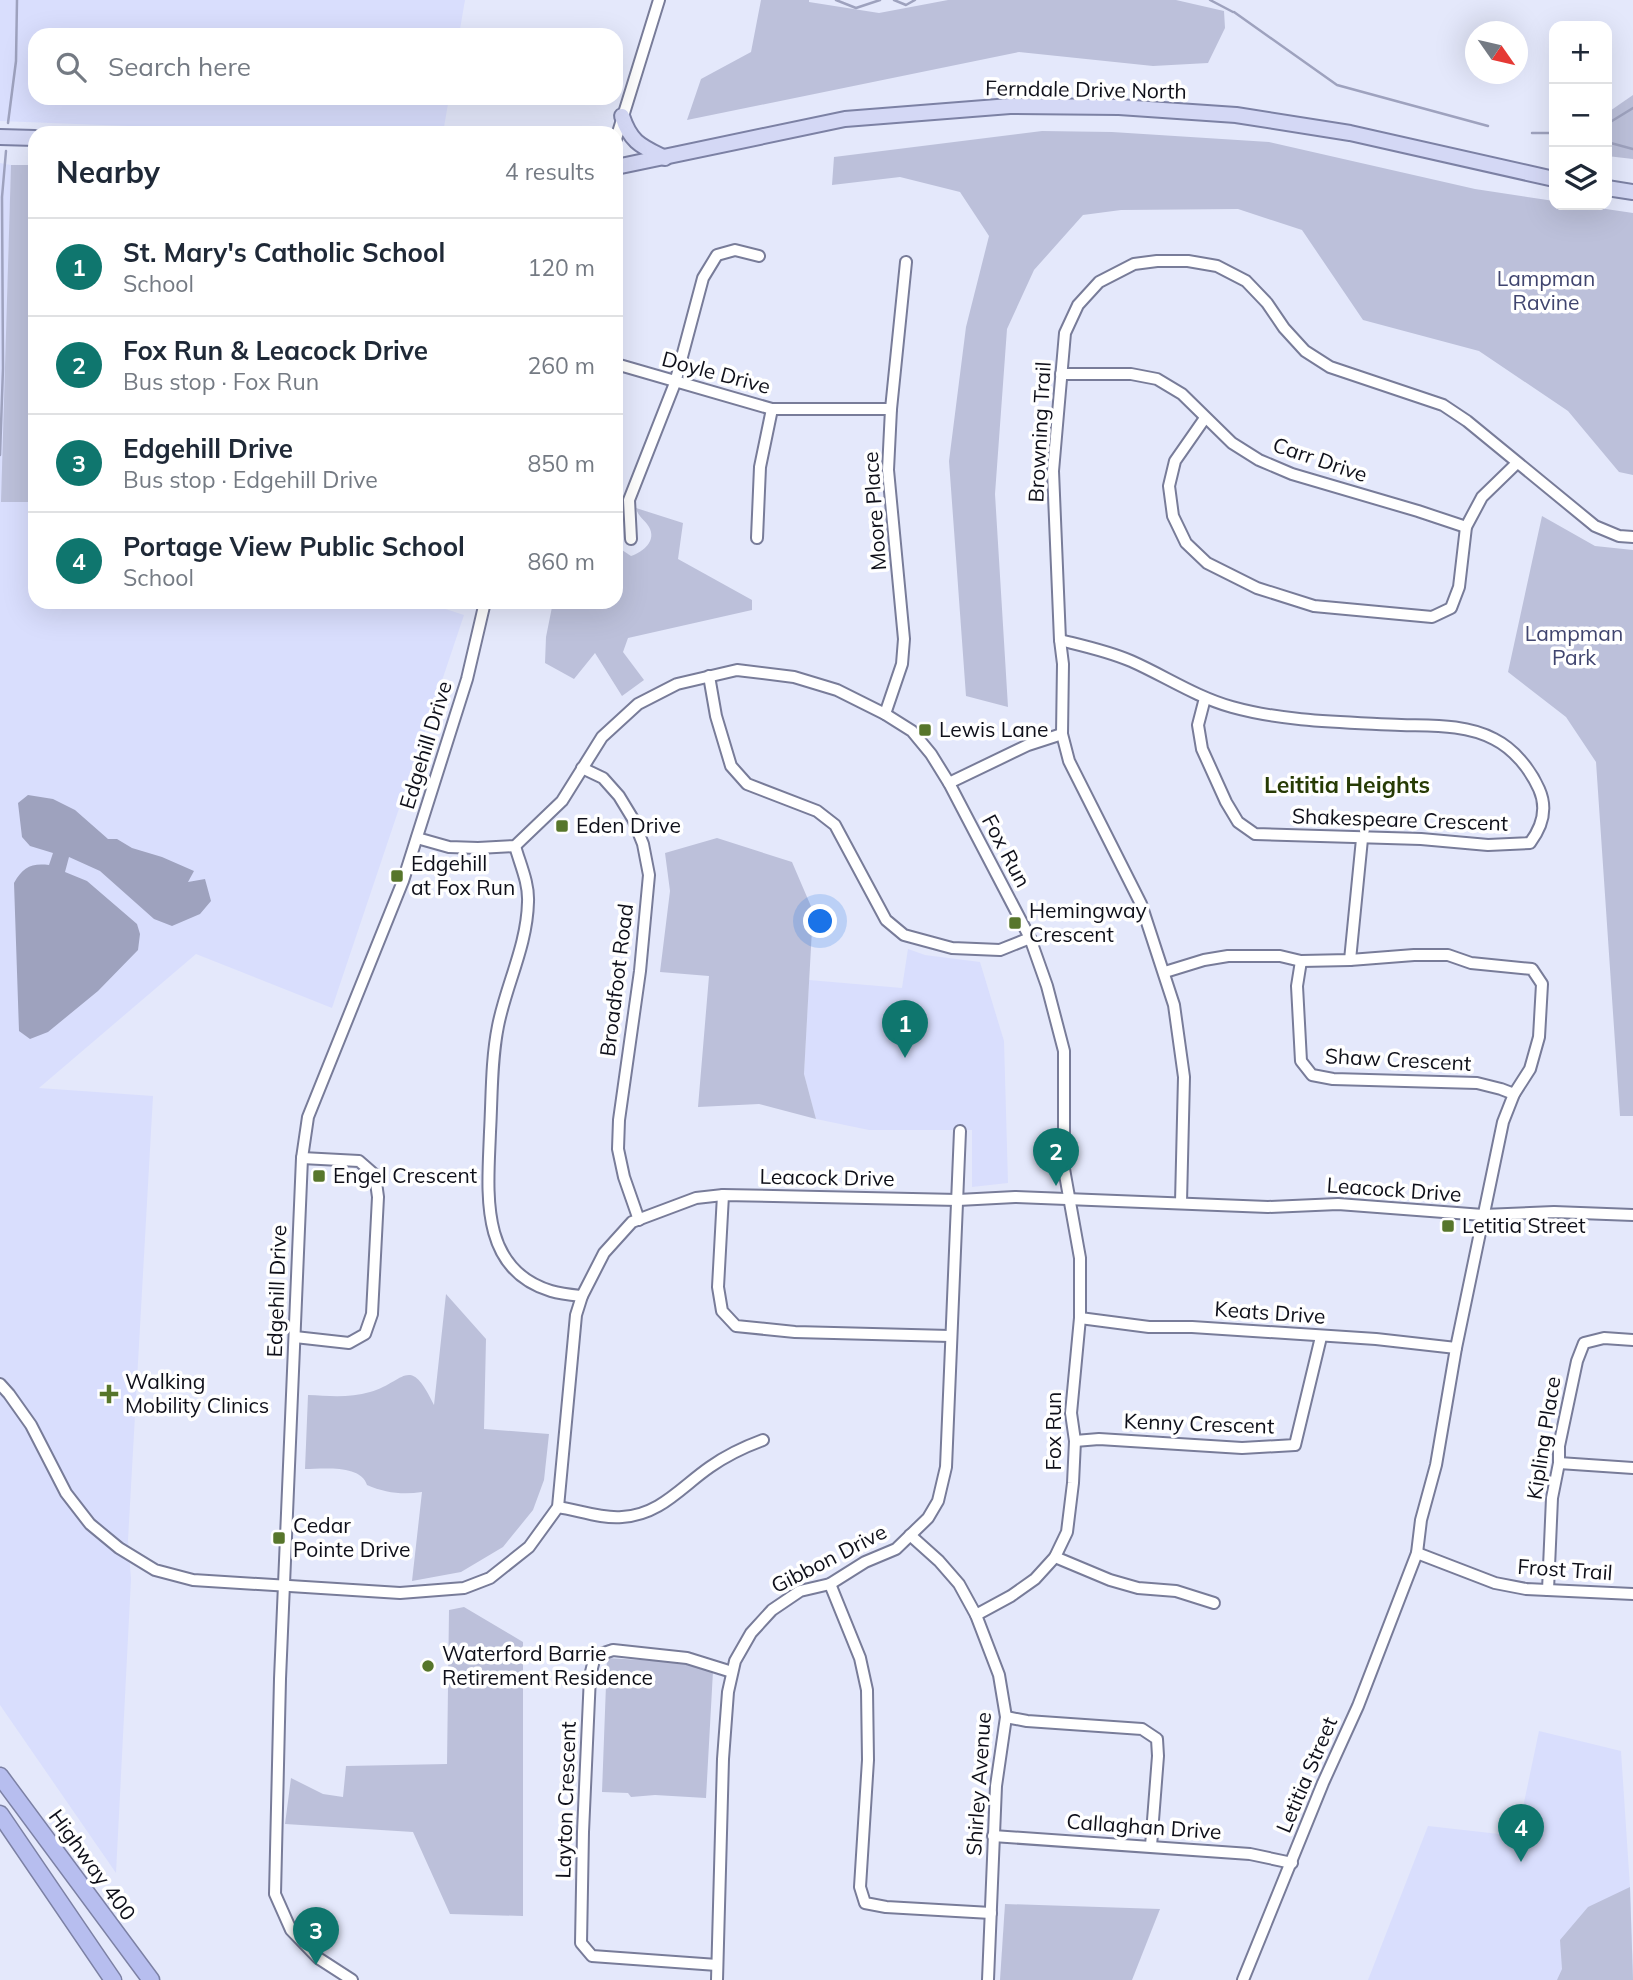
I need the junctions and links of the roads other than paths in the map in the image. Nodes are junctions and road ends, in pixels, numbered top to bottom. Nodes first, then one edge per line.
1 (659, 0) edge
2 (622, 116) junction
3 (619, 126) edge
4 (0, 137) edge
5 (28, 138) edge
6 (665, 158) junction
7 (623, 166) edge
8 (1549, 178) edge
9 (1612, 189) edge
10 (1633, 192) edge
11 (759, 257) dead end
12 (906, 262) dead end
13 (623, 366) edge
14 (1061, 374) junction
15 (675, 383) junction
16 (772, 409) junction
17 (891, 409) junction
18 (1205, 418) junction
19 (1517, 463) junction
20 (1466, 527) junction
21 (1633, 537) edge
22 (757, 538) dead end
23 (631, 539) dead end
24 (483, 609) edge
25 (1060, 640) junction
26 (709, 676) junction
27 (1205, 698) junction
28 (885, 714) junction
29 (1062, 734) junction
30 (582, 768) junction
31 (949, 783) junction
32 (417, 838) junction
33 (1362, 839) junction
34 (515, 846) junction
35 (1030, 938) junction
36 (1350, 960) junction
37 (1301, 961) junction
38 (1165, 972) junction
39 (1514, 1094) junction
40 (960, 1131) dead end
41 (302, 1158) junction
42 (723, 1195) junction
43 (958, 1200) junction
44 (1070, 1200) junction
45 (1181, 1202) junction
46 (1483, 1215) junction
47 (1633, 1215) edge
48 (639, 1220) junction
49 (582, 1296) junction
50 (1080, 1318) junction
51 (950, 1336) junction
52 (295, 1337) junction
53 (1321, 1337) junction
54 (1633, 1340) edge
55 (1456, 1348) junction
56 (0, 1384) edge
57 (763, 1440) dead end
58 (1075, 1441) junction
59 (1559, 1463) junction
60 (1633, 1468) edge
61 (558, 1507) junction
62 (911, 1535) junction
63 (1416, 1553) junction
64 (1055, 1557) junction
65 (830, 1584) junction
66 (285, 1585) junction
67 (1548, 1590) junction
68 (1633, 1594) edge
69 (1214, 1603) dead end
70 (976, 1615) junction
71 (732, 1672) junction
72 (1006, 1717) junction
73 (0, 1776) edge
74 (4, 1820) edge
75 (993, 1836) junction
76 (1151, 1846) junction
77 (1292, 1863) junction
78 (990, 1913) junction
79 (717, 1965) junction
80 (113, 1980) edge
81 (151, 1980) edge
82 (352, 1980) edge
83 (717, 1980) edge
84 (988, 1980) edge
85 (1243, 1980) edge

1 - 2 street
2 - 3 street
2 - 6 main road
4 - 5 main road
6 - 7 main road, Ferndale Drive North
6 - 8 main road, Ferndale Drive North
9 - 10 main road
11 - 15 street
12 - 17 street, Moore Place
13 - 15 street, Doyle Drive
14 - 18 street, Carr Drive
14 - 19 street, Browning Trail
14 - 25 street, Browning Trail
15 - 16 street, Doyle Drive
15 - 23 street
16 - 17 street, Doyle Drive
16 - 22 street
17 - 28 street, Moore Place
18 - 20 street, Carr Drive
18 - 20 street
19 - 20 street
19 - 21 street, Browning Trail
24 - 32 street, Edgehill Drive
25 - 27 street, Shakespeare Crescent
25 - 29 street, Browning Trail
26 - 28 street, Fox Run
26 - 30 street, Fox Run
26 - 35 street
27 - 33 street, Shakespeare Crescent
27 - 33 street, Shakespeare Crescent
28 - 31 street, Fox Run
29 - 31 street
29 - 38 street, Browning Trail
30 - 34 street, Fox Run
30 - 48 street, Broadfoot Road
31 - 35 street, Fox Run
32 - 34 street
32 - 41 street, Edgehill Drive
33 - 36 street
34 - 49 street
35 - 44 street, Fox Run
36 - 37 street, Letitia Street
36 - 39 street, Letitia Street
37 - 38 street, Letitia Street
37 - 39 street, Shaw Crescent
38 - 45 street, Browning Trail
39 - 46 street, Letitia Street
40 - 43 street, Gibbon Drive
41 - 52 street, Edgehill Drive
41 - 52 street
42 - 43 street, Leacock Drive
42 - 48 street, Leacock Drive
42 - 51 street
43 - 44 street, Leacock Drive
43 - 51 street, Gibbon Drive
44 - 45 street, Leacock Drive
44 - 50 street, Fox Run
45 - 46 street, Leacock Drive
46 - 47 street, Leacock Drive
46 - 55 street, Letitia Street
48 - 49 street, Leacock Drive
49 - 61 street, Leacock Drive
50 - 53 street, Keats Drive
50 - 58 street, Fox Run
51 - 62 street, Gibbon Drive
52 - 66 street, Edgehill Drive
53 - 55 street, Keats Drive
53 - 58 street, Kenny Crescent
54 - 59 street, Kipling Place
55 - 63 street, Letitia Street
56 - 66 street
57 - 61 street
58 - 64 street, Fox Run
59 - 60 street
59 - 67 street, Kipling Place
61 - 66 street
62 - 65 street, Gibbon Drive
62 - 70 street, Shirley Avenue
63 - 67 street, Frost Trail
63 - 77 street, Letitia Street
64 - 69 street
64 - 70 street, Fox Run
65 - 71 street, Gibbon Drive
65 - 78 street
66 - 82 street, Edgehill Drive
67 - 68 street, Frost Trail
70 - 72 street, Shirley Avenue
71 - 79 street, Gibbon Drive
71 - 79 street, Layton Crescent
72 - 75 street, Shirley Avenue
72 - 76 street
73 - 81 highway, Highway 400
74 - 80 highway
75 - 76 street, Callaghan Drive
75 - 78 street, Shirley Avenue
76 - 77 street, Callaghan Drive
77 - 85 street, Letitia Street
78 - 84 street, Shirley Avenue
79 - 83 street, Gibbon Drive

